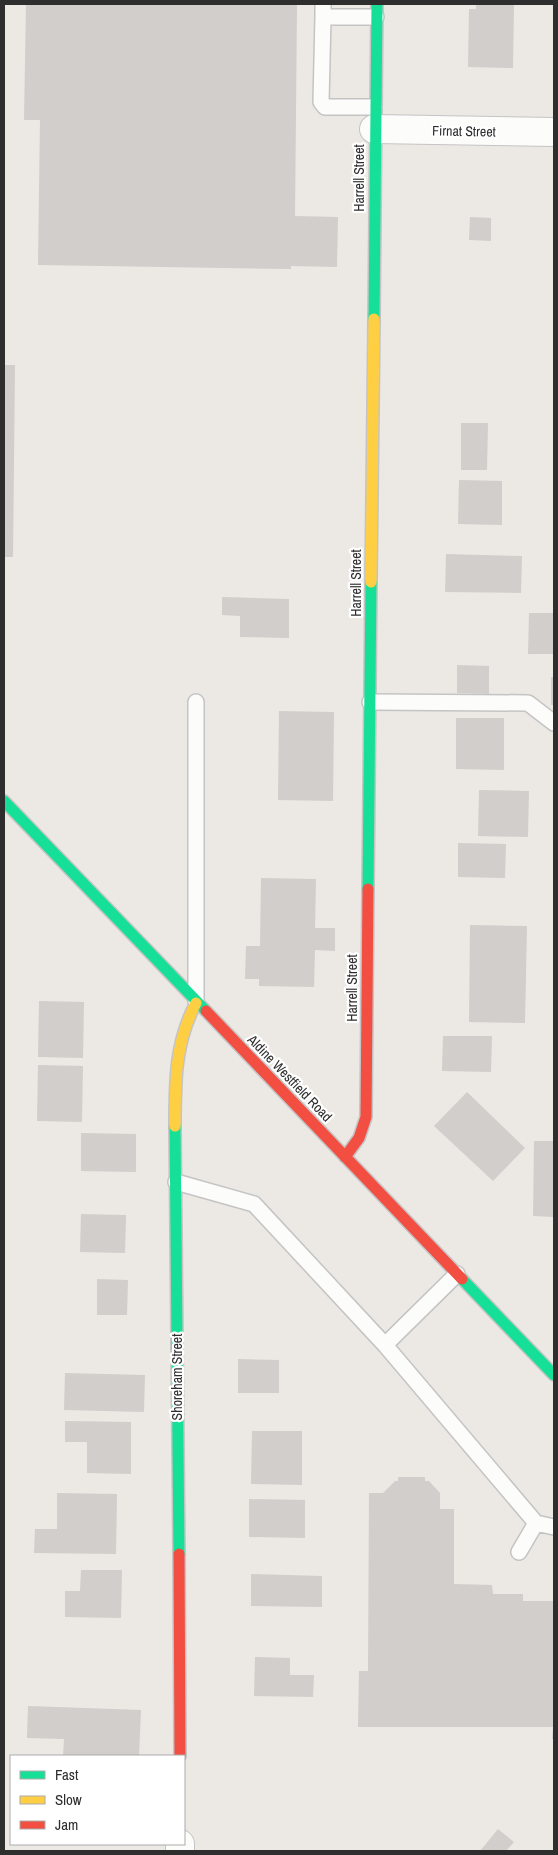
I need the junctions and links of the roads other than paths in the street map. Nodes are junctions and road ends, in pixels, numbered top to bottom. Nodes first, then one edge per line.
1 (323, 10) edge
2 (376, 10) edge
3 (374, 118) junction
4 (554, 132) edge
5 (196, 702) dead end
6 (370, 702) junction
7 (554, 723) edge
8 (4, 801) edge
9 (196, 1003) junction
10 (345, 1156) junction
11 (176, 1182) junction
12 (457, 1274) junction
13 (385, 1345) junction
14 (554, 1376) edge
15 (536, 1523) junction
16 (554, 1527) edge
17 (519, 1552) dead end
18 (180, 1755) edge

1 - 2 lane
1 - 3 lane
2 - 3 street, Harrell Street
3 - 4 street, Firnat Street
3 - 6 street, Harrell Street
5 - 9 lane
6 - 7 lane
6 - 10 street, Harrell Street
8 - 9 street, Aldine Westfield Road
9 - 10 street, Aldine Westfield Road
9 - 11 street, Shoreham Street
10 - 12 street, Aldine Westfield Road
11 - 13 lane
11 - 18 street, Shoreham Street
12 - 13 lane
12 - 14 street, Aldine Westfield Road
13 - 15 lane
15 - 16 lane
15 - 17 lane

